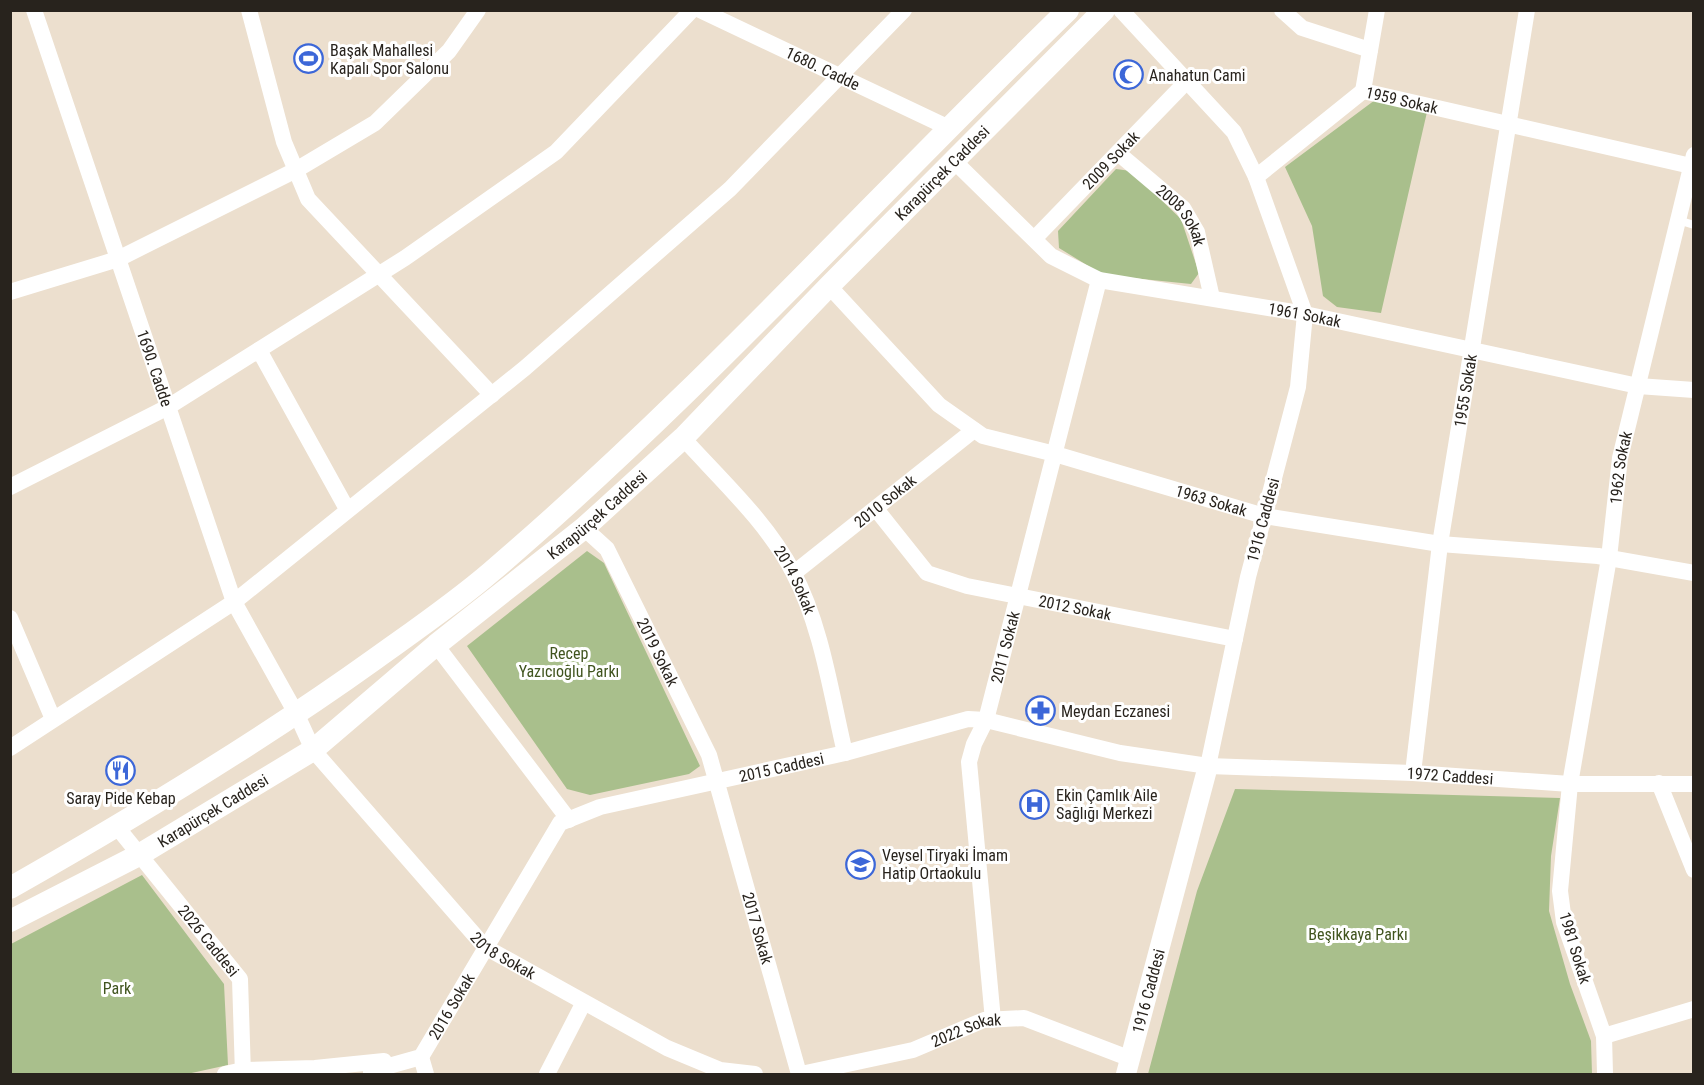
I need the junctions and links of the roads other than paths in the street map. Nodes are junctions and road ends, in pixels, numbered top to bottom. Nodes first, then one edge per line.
1 (34, 10) edge
2 (249, 10) edge
3 (478, 10) edge
4 (692, 10) edge
5 (700, 10) edge
6 (904, 10) edge
7 (1068, 10) edge
8 (1104, 10) edge
9 (1121, 10) edge
10 (1282, 10) edge
11 (1377, 10) edge
12 (1527, 10) edge
13 (1370, 50) junction
14 (838, 76) junction
15 (1187, 81) junction
16 (1363, 91) junction
17 (1508, 122) junction
18 (947, 127) junction
19 (1118, 153) junction
20 (954, 160) junction
21 (1692, 160) edge
22 (296, 170) junction
23 (1256, 177) junction
24 (1686, 223) edge
25 (1034, 239) junction
26 (118, 259) junction
27 (379, 275) junction
28 (1099, 280) junction
29 (829, 286) junction
30 (10, 292) edge
31 (1212, 298) junction
32 (1305, 314) junction
33 (1471, 348) junction
34 (259, 350) junction
35 (1638, 386) junction
36 (1694, 390) edge
37 (492, 395) junction
38 (168, 407) junction
39 (974, 430) junction
40 (683, 438) junction
41 (1055, 454) junction
42 (10, 487) edge
43 (876, 509) junction
44 (346, 510) junction
45 (1264, 516) junction
46 (584, 528) junction
47 (1440, 544) junction
48 (1609, 558) junction
49 (794, 573) junction
50 (1694, 573) edge
51 (1019, 595) junction
52 (234, 602) junction
53 (10, 618) edge
54 (1235, 639) junction
55 (436, 645) junction
56 (297, 715) junction
57 (53, 719) junction
58 (986, 720) junction
59 (10, 748) edge
60 (313, 750) junction
61 (845, 753) junction
62 (1208, 766) junction
63 (1413, 773) junction
64 (716, 783) junction
65 (1659, 783) junction
66 (1570, 784) junction
67 (1694, 784) edge
68 (569, 820) junction
69 (117, 827) junction
70 (139, 855) junction
71 (1694, 870) edge
72 (10, 888) edge
73 (10, 921) edge
74 (485, 947) junction
75 (583, 1004) junction
76 (1694, 1009) edge
77 (993, 1020) junction
78 (1604, 1036) junction
79 (421, 1057) junction
80 (1128, 1066) edge
81 (243, 1072) edge
82 (225, 1074) edge
83 (370, 1074) edge
84 (426, 1074) edge
85 (547, 1074) edge
86 (755, 1074) edge
87 (800, 1074) edge
88 (1605, 1074) edge

1 - 26 street, 1690. Cadde
2 - 22 street
3 - 22 street
4 - 27 street
5 - 14 street, 1680. Cadde
6 - 14 street
7 - 18 main road, Karapürçek Caddesi
8 - 20 main road, Karapürçek Caddesi
9 - 15 street, 1916 Caddesi
10 - 13 street
11 - 13 street
12 - 17 street, 1955 Sokak
13 - 16 street
14 - 18 street, 1680. Cadde
14 - 37 street
15 - 19 street, 2009 Sokak
15 - 23 street, 1916 Caddesi
16 - 17 street, 1959 Sokak
16 - 23 street, 1959 Sokak
17 - 21 street, 1959 Sokak
17 - 33 street, 1955 Sokak
18 - 56 main road, Karapürçek Caddesi
19 - 25 street, 2009 Sokak
19 - 31 street, 2008 Sokak
20 - 25 street, 1961 Sokak
20 - 29 main road, Karapürçek Caddesi
21 - 24 street, 1962 Sokak
22 - 26 street
22 - 27 street
23 - 32 street, 1916 Caddesi
24 - 35 street, 1962 Sokak
25 - 28 street, 1961 Sokak
26 - 30 street
26 - 38 street, 1690. Cadde
27 - 34 street
27 - 37 street
28 - 31 street, 1961 Sokak
28 - 41 street, 2011 Sokak
29 - 39 street, 1963 Sokak
29 - 40 main road, Karapürçek Caddesi
31 - 32 street, 1961 Sokak
32 - 33 street, 1961 Sokak
32 - 45 street, 1916 Caddesi
33 - 35 street, 1961 Sokak
33 - 47 street, 1955 Sokak
34 - 38 street
34 - 44 street
35 - 36 street, 1961 Sokak
35 - 48 street, 1962 Sokak
37 - 44 street
38 - 42 street
38 - 52 street, 1690. Cadde
39 - 41 street, 1963 Sokak
39 - 43 street, 2010 Sokak
40 - 46 main road, Karapürçek Caddesi
40 - 49 street, 2014 Sokak
41 - 45 street, 1963 Sokak
41 - 51 street, 2011 Sokak
43 - 49 street, 2010 Sokak
43 - 51 street, 2012 Sokak
44 - 52 street
45 - 47 street, 1963 Sokak
45 - 54 street, 1916 Caddesi
46 - 55 main road, Karapürçek Caddesi
46 - 64 street, 2019 Sokak
47 - 48 street, 1963 Sokak
47 - 63 street, 1955 Sokak
48 - 50 street, 1963 Sokak
48 - 66 street, 1962 Sokak
49 - 61 street, 2014 Sokak
51 - 54 street, 2012 Sokak
51 - 58 street, 2011 Sokak
52 - 56 street, 1690. Cadde
52 - 57 street
53 - 57 street
54 - 62 street, 1916 Caddesi
55 - 60 main road, Karapürçek Caddesi
55 - 68 street
56 - 60 street, 2018 Sokak
56 - 69 main road, Karapürçek Caddesi
57 - 59 street
58 - 61 street, 2015 Caddesi
58 - 62 street, 2015 Caddesi
58 - 77 street, 2011 Sokak
60 - 70 main road, Karapürçek Caddesi
60 - 74 street, 2018 Sokak
61 - 64 street, 2015 Caddesi
62 - 63 street, 1972 Caddesi
62 - 80 street, 1916 Caddesi
63 - 66 street, 1972 Caddesi
64 - 68 street, 2015 Caddesi
64 - 87 street, 2017 Sokak
65 - 66 street, 1972 Caddesi
65 - 67 street, 1972 Caddesi
65 - 71 street
66 - 78 street, 1981 Sokak
68 - 74 street, 2016 Sokak
69 - 70 street, 2026 Caddesi
69 - 72 main road, Karapürçek Caddesi
70 - 73 main road, Karapürçek Caddesi
70 - 81 street, 2026 Caddesi
74 - 75 street, 2018 Sokak
74 - 79 street, 2016 Sokak
75 - 85 street
75 - 86 street, 2018 Sokak
76 - 78 street
77 - 80 street, 2022 Sokak
77 - 87 street, 2022 Sokak
78 - 88 street, 1981 Sokak
79 - 81 street
79 - 83 street, 2016 Sokak
79 - 84 street
81 - 82 street

